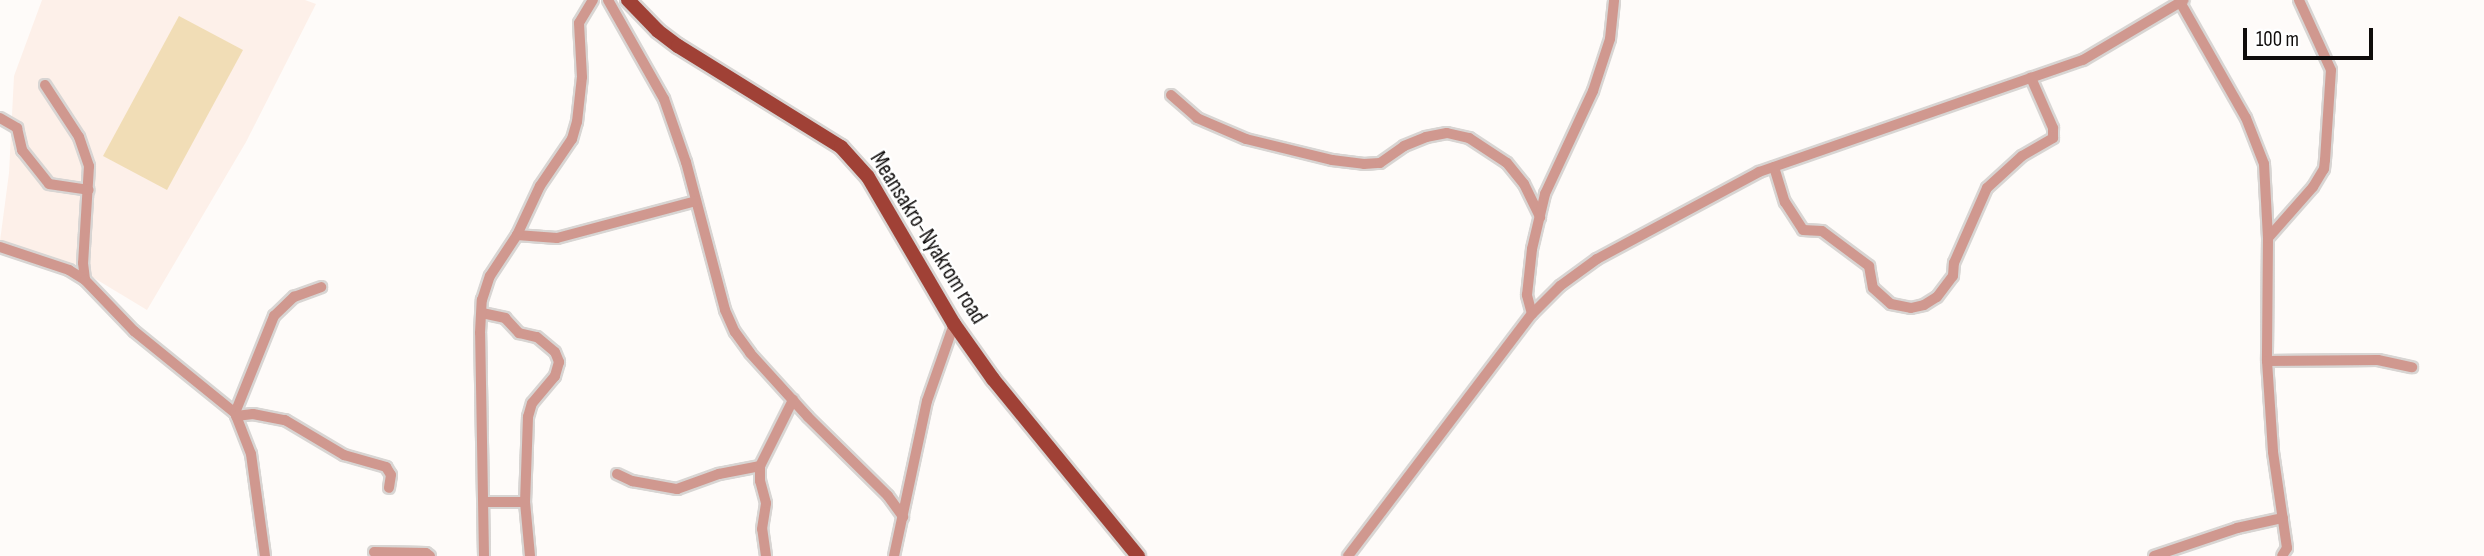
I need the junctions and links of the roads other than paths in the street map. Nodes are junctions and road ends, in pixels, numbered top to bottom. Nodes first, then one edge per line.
1 (593, 0) edge
2 (608, 0) edge
3 (628, 0) edge
4 (1614, 0) edge
5 (2299, 0) edge
6 (2182, 1) edge
7 (2031, 78) junction
8 (45, 85) dead end
9 (1171, 95) dead end
10 (0, 118) edge
11 (1774, 167) junction
12 (89, 190) junction
13 (696, 201) junction
14 (1539, 217) junction
15 (517, 235) junction
16 (2268, 238) junction
17 (0, 247) edge
18 (85, 280) junction
19 (321, 287) dead end
20 (482, 313) junction
21 (1532, 314) junction
22 (954, 324) junction
23 (2267, 361) junction
24 (2412, 367) dead end
25 (793, 400) junction
26 (236, 414) junction
27 (760, 466) junction
28 (617, 474) dead end
29 (389, 488) dead end
30 (485, 502) junction
31 (525, 502) junction
32 (903, 517) junction
33 (2283, 519) junction
34 (374, 552) dead end
35 (265, 556) edge
36 (430, 556) edge
37 (484, 556) edge
38 (530, 556) edge
39 (765, 556) edge
40 (894, 556) edge
41 (1138, 556) edge
42 (1348, 556) edge
43 (2154, 556) edge
44 (2282, 556) edge

1 - 15 street
2 - 13 street
3 - 22 main road, Meansakro-Nyakrom road
4 - 14 street
5 - 16 street
6 - 7 street
6 - 16 street
7 - 11 street
7 - 11 street
8 - 12 street
9 - 14 street
10 - 12 street
11 - 21 street
12 - 18 street
13 - 15 street
13 - 25 street
14 - 21 street
15 - 20 street
16 - 23 street
17 - 18 street
18 - 26 street
19 - 26 street
20 - 30 street
20 - 31 street
21 - 42 street
22 - 32 street
22 - 41 main road, Meansakro-Nyakrom road
23 - 24 street
23 - 33 street
25 - 27 street
25 - 32 street
26 - 29 street
26 - 35 street
27 - 28 street
27 - 39 street
30 - 31 street
30 - 37 street
31 - 38 street
32 - 40 street
33 - 43 street
33 - 44 street
34 - 36 street

